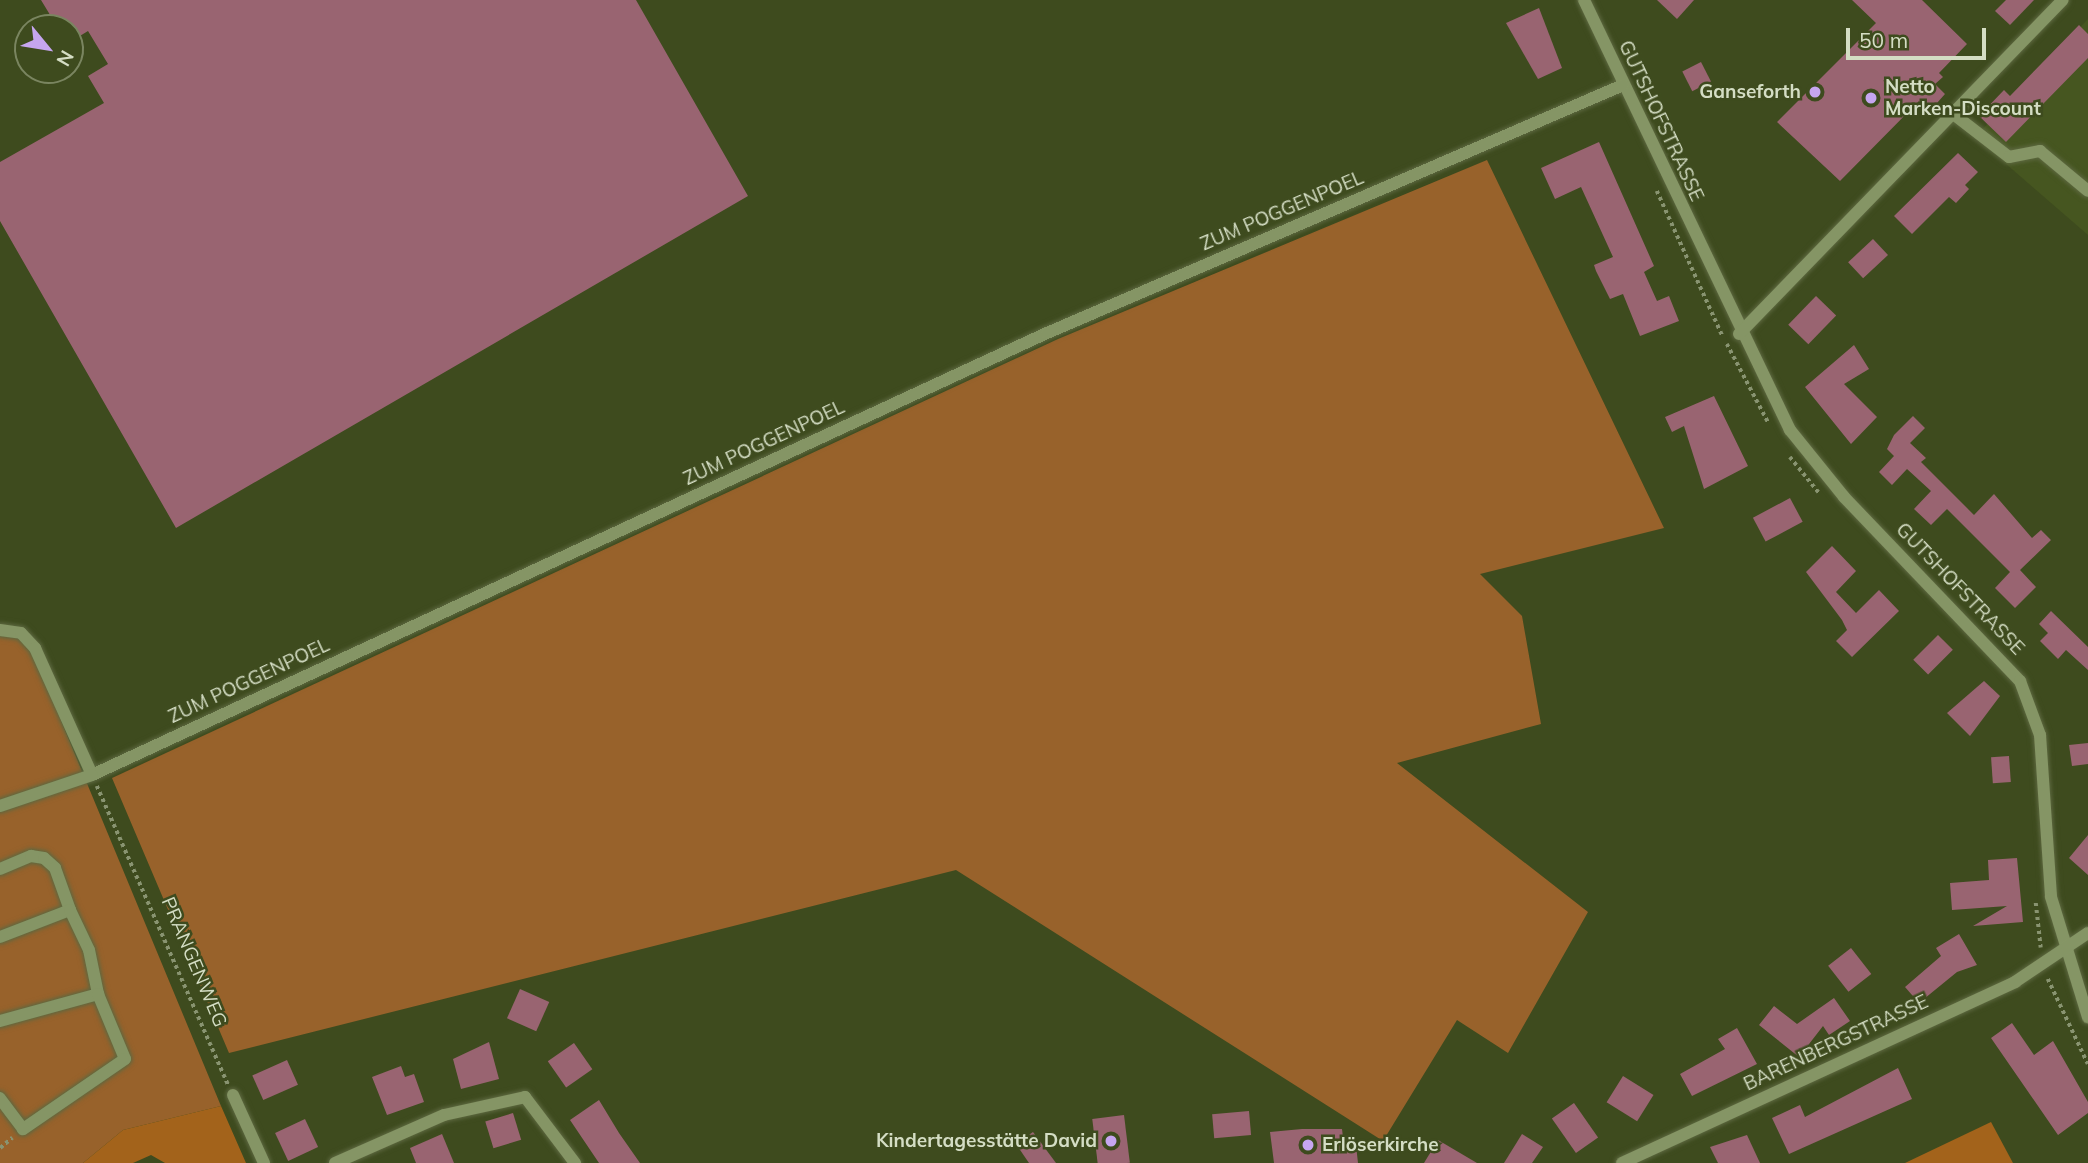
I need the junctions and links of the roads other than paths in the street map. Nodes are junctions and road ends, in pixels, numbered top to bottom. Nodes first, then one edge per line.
1 (1584, 0) edge
2 (2063, 0) edge
3 (1623, 85) junction
4 (1952, 113) junction
5 (2088, 191) edge
6 (1739, 334) junction
7 (0, 630) edge
8 (92, 775) junction
9 (0, 806) edge
10 (0, 869) edge
11 (70, 911) junction
12 (2088, 933) edge
13 (0, 937) edge
14 (2063, 951) junction
15 (98, 994) junction
16 (2088, 1017) edge
17 (0, 1021) edge
18 (233, 1095) road end
19 (0, 1098) edge
20 (264, 1163) edge
21 (335, 1163) edge
22 (575, 1163) edge
23 (1622, 1163) edge

1 - 3 street, GUTSHOFSTRASSE
2 - 4 street
3 - 6 street, GUTSHOFSTRASSE
3 - 8 street, ZUM POGGENPOEL
4 - 5 street
4 - 6 street
6 - 14 street, GUTSHOFSTRASSE
7 - 8 street
8 - 9 street, ZUM POGGENPOEL
10 - 11 street
11 - 13 street
11 - 15 street
12 - 14 street, BARENBERGSTRASSE
14 - 16 street, GUTSHOFSTRASSE
14 - 23 street, BARENBERGSTRASSE
15 - 17 street
15 - 19 street
18 - 20 street
21 - 22 street

